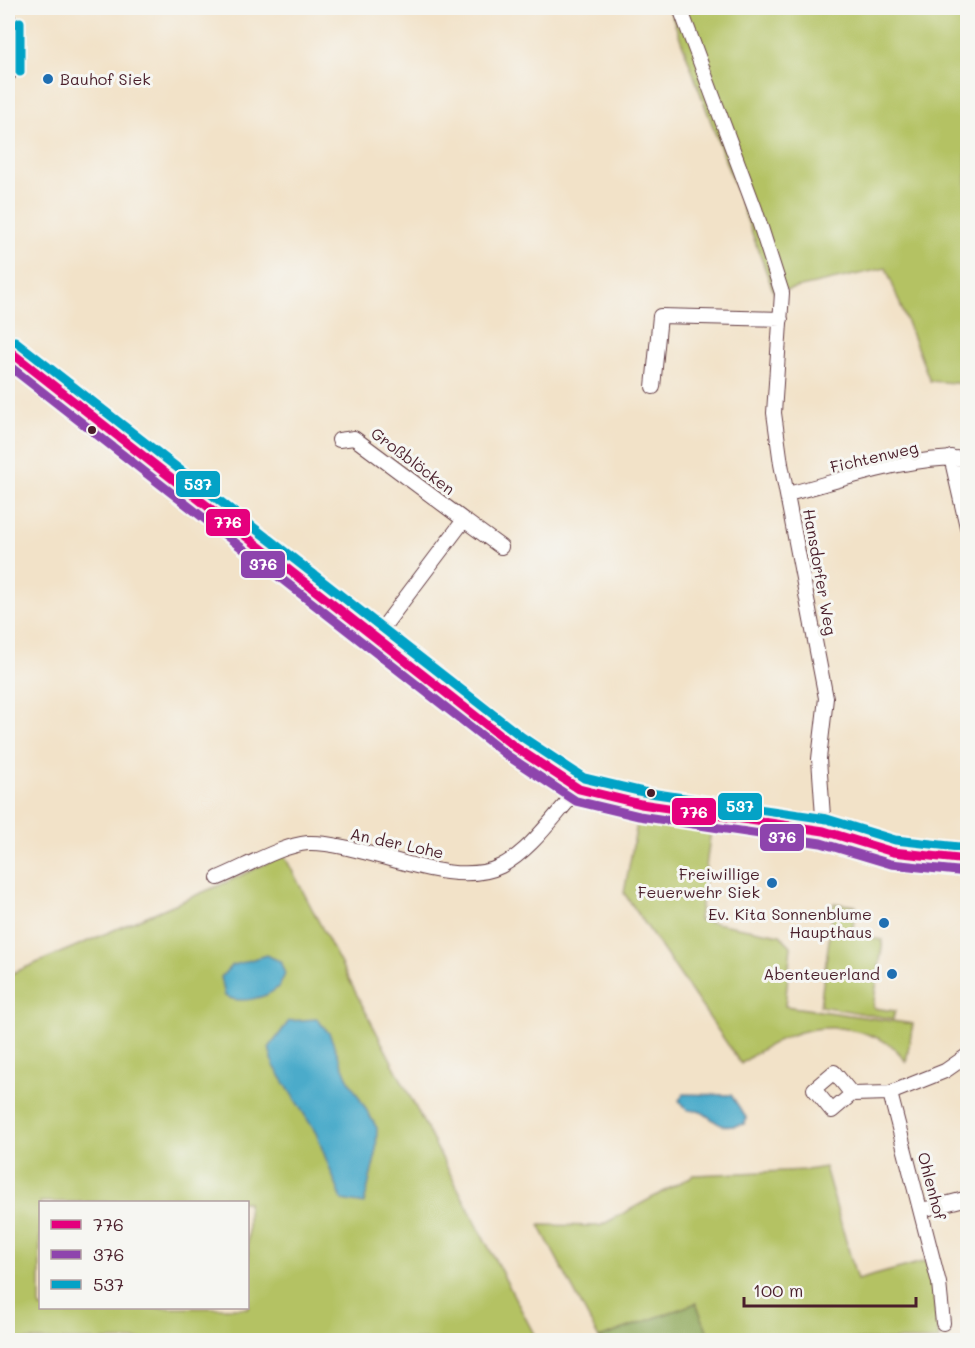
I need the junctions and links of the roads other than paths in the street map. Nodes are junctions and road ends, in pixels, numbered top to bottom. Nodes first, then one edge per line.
1 (680, 8) edge
2 (8, 22) edge
3 (8, 72) edge
4 (781, 319) junction
5 (8, 350) edge
6 (653, 387) dead end
7 (339, 440) dead end
8 (951, 457) junction
9 (968, 458) edge
10 (788, 494) junction
11 (464, 520) junction
12 (968, 531) edge
13 (501, 547) dead end
14 (375, 638) junction
15 (579, 789) junction
16 (824, 831) junction
17 (968, 860) edge
18 (218, 878) dead end
19 (968, 1055) edge
20 (890, 1093) junction
21 (852, 1094) dead end
22 (968, 1198) edge
23 (922, 1210) junction
24 (943, 1323) dead end

1 - 4 street, Hansdorfer Weg
2 - 3 street
4 - 6 street
4 - 10 street, Hansdorfer Weg
5 - 14 street
7 - 11 street, Großblöcken
8 - 9 street, Fichtenweg
8 - 10 street, Fichtenweg
8 - 12 street
10 - 16 street, Hansdorfer Weg
11 - 13 street, Großblöcken
11 - 14 street
14 - 15 street
15 - 16 street
15 - 18 street, An der Lohe
16 - 17 street
19 - 20 street
20 - 21 street
20 - 23 street, Ohlenhof
22 - 23 street
23 - 24 street, Ohlenhof

